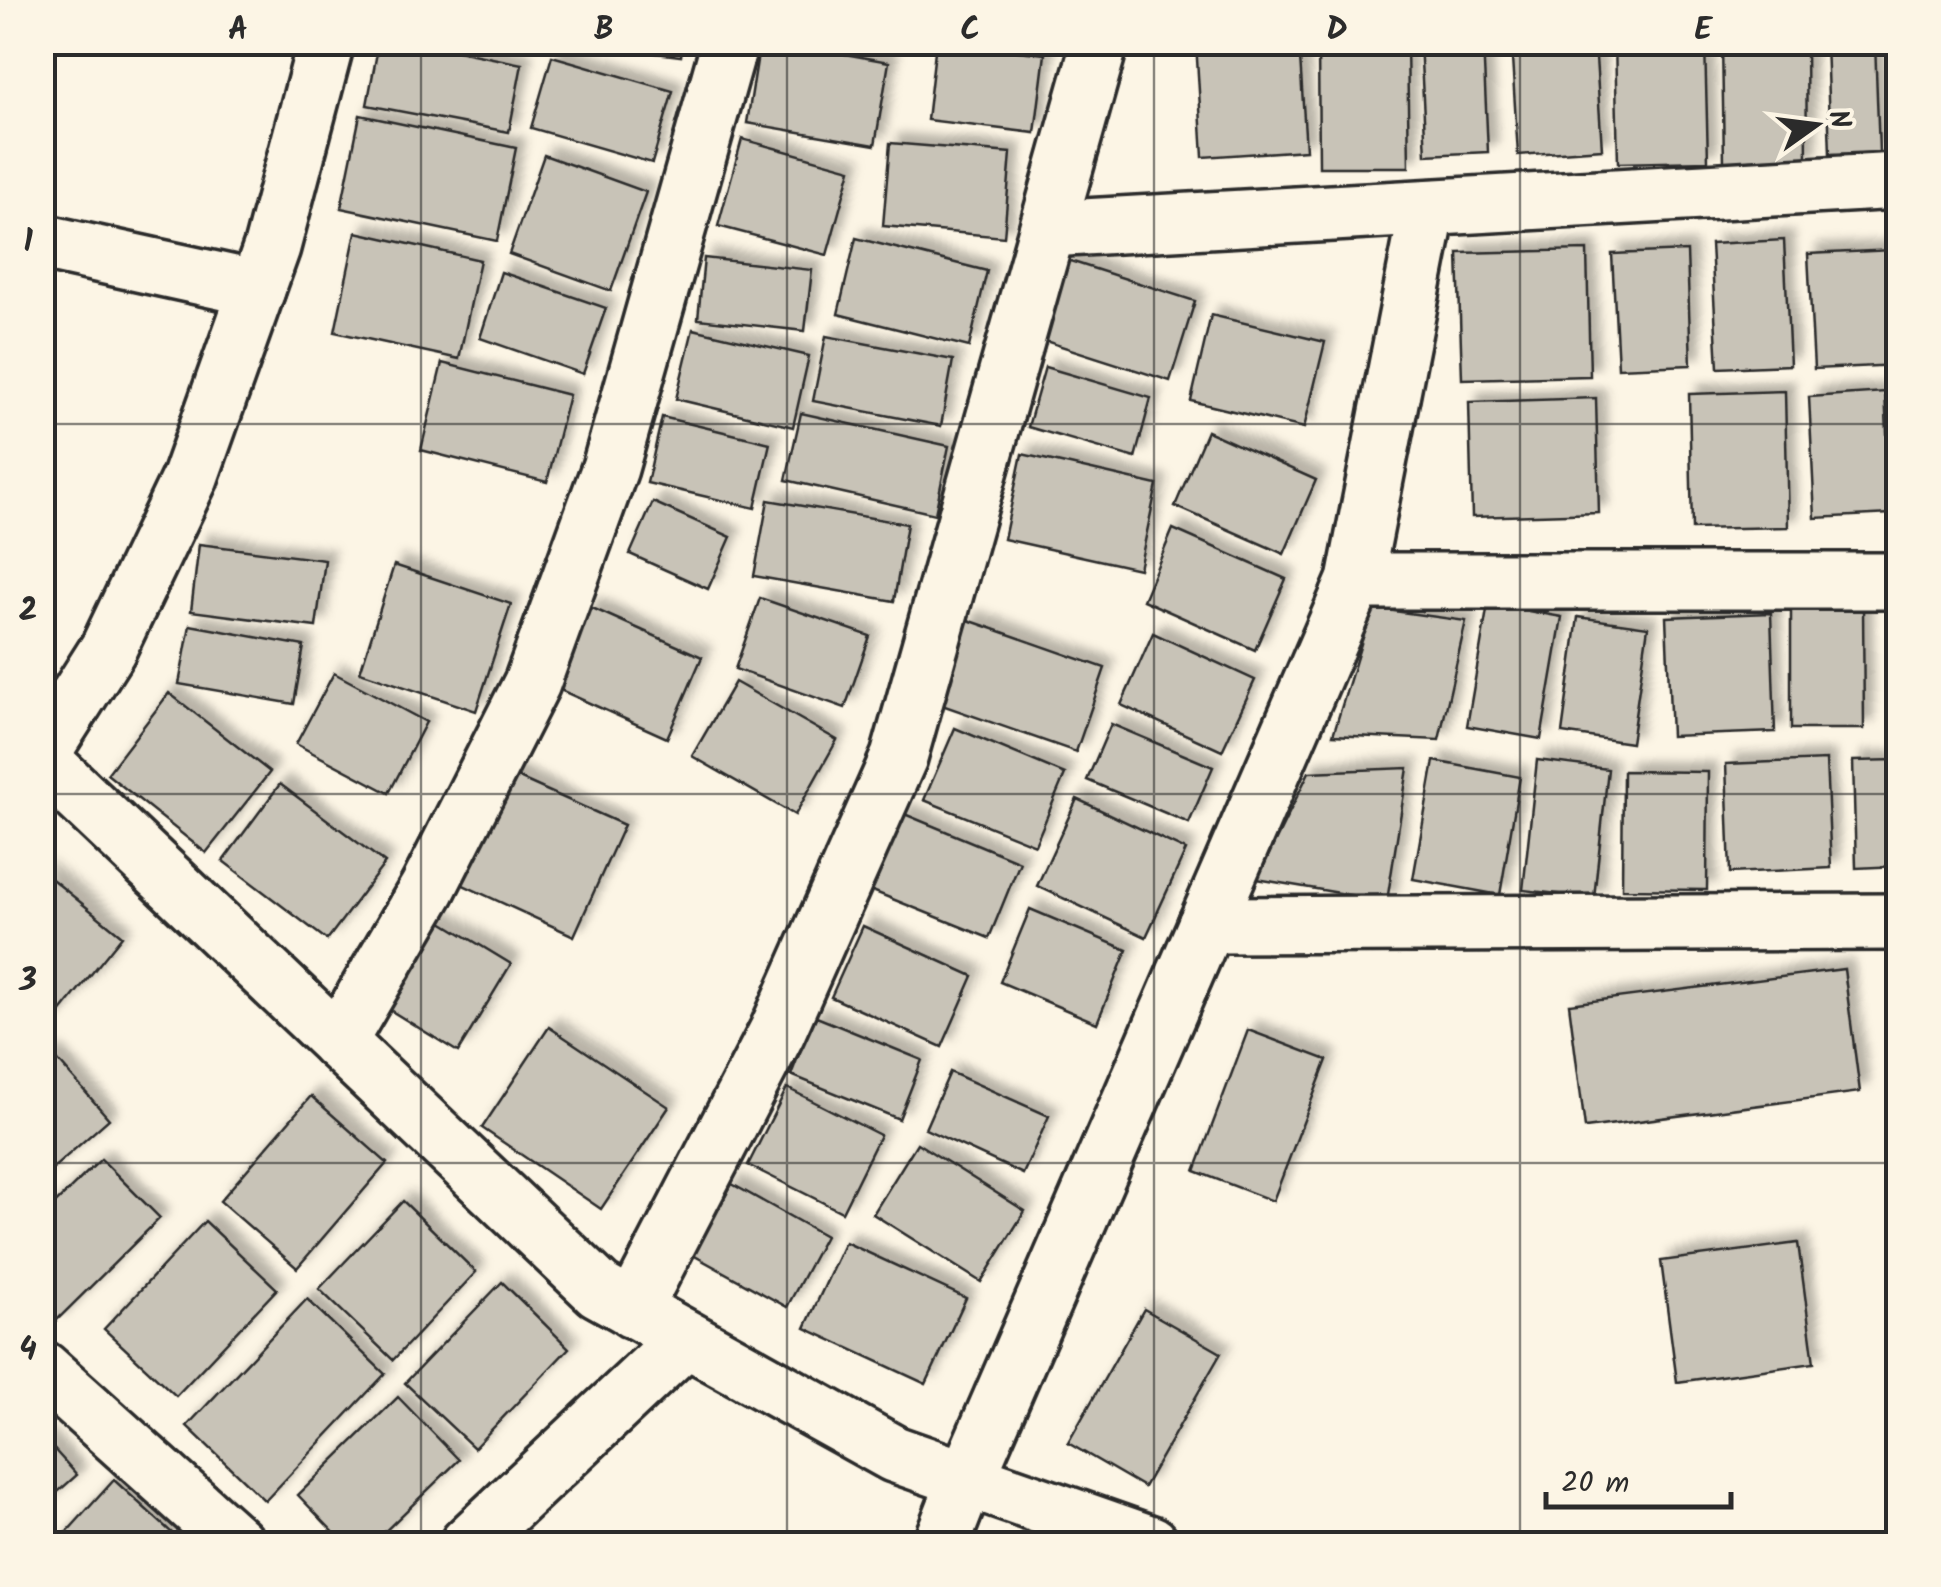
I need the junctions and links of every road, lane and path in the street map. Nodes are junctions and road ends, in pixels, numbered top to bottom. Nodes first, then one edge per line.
1 (326, 42) edge
2 (730, 42) edge
3 (1100, 42) edge
4 (1898, 181) edge
5 (1428, 208) junction
6 (1048, 229) junction
7 (42, 242) edge
8 (257, 289) junction
9 (1355, 581) junction
10 (1898, 581) edge
11 (42, 752) edge
12 (42, 760) edge
13 (1898, 922) edge
14 (1206, 926) junction
15 (338, 1042) junction
16 (633, 1310) junction
17 (686, 1339) junction
18 (42, 1369) edge
19 (966, 1480) junction
20 (238, 1544) edge
21 (468, 1544) edge
22 (941, 1544) edge
23 (1151, 1544) edge

1 - 8 street
2 - 15 street
3 - 6 street
4 - 5 street
5 - 6 street
5 - 9 street
6 - 16 street
7 - 8 street
8 - 11 street
9 - 10 street
9 - 14 street
12 - 15 street
13 - 14 street
14 - 19 street
15 - 16 street
16 - 17 street
17 - 19 street
17 - 21 street
18 - 20 street
19 - 22 street
19 - 23 street

